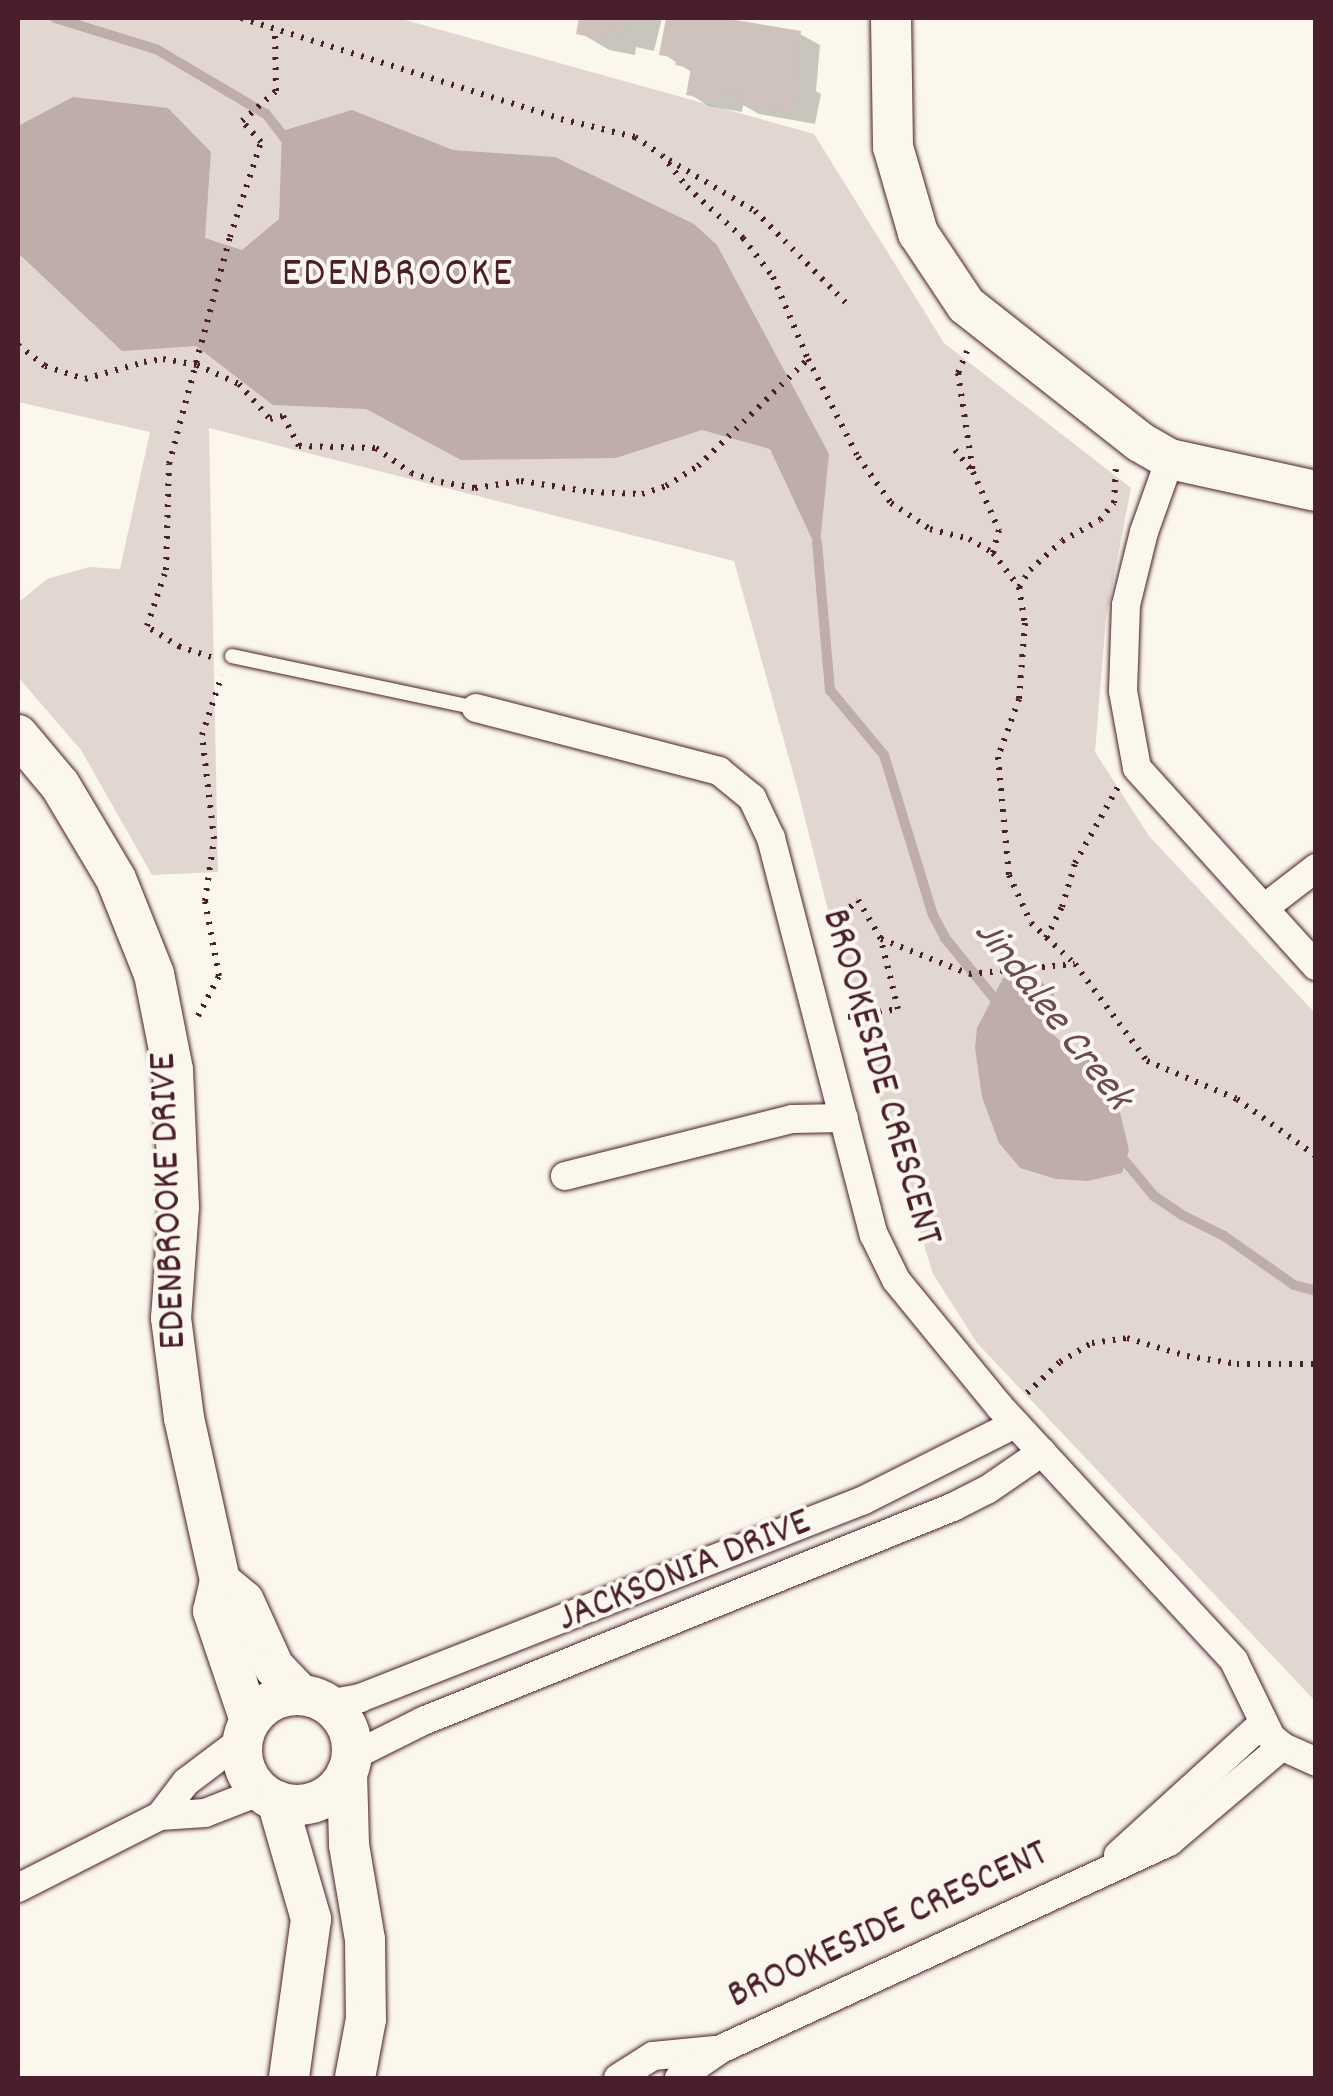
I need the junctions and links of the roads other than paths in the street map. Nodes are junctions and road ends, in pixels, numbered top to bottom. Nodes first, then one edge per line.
1 (891, 18) edge
2 (1170, 458) junction
3 (1316, 491) edge
4 (232, 656) road end
5 (476, 708) joint
6 (18, 735) edge
7 (1316, 868) edge
8 (1264, 908) junction
9 (1316, 966) edge
10 (844, 1118) junction
11 (565, 1176) dead end
12 (1007, 1416) junction
13 (1042, 1452) junction
14 (220, 1581) junction
15 (314, 1700) junction
16 (1262, 1724) junction
17 (246, 1730) junction
18 (1282, 1746) junction
19 (1316, 1762) edge
20 (349, 1764) junction
21 (269, 1796) junction
22 (160, 1816) junction
23 (1090, 1877) junction
24 (18, 1888) edge
25 (721, 2049) junction
26 (290, 2078) edge
27 (355, 2078) edge
28 (618, 2078) edge
29 (680, 2078) edge

1 - 2 street
2 - 3 street
2 - 8 street
4 - 5 lane
5 - 10 street, BROOKESIDE CRESCENT
6 - 14 street, EDENBROOKE DRIVE
7 - 8 street
8 - 9 street
10 - 11 street
10 - 12 street, BROOKESIDE CRESCENT
12 - 13 street, BROOKESIDE CRESCENT
12 - 15 street, JACKSONIA DRIVE
13 - 16 street, BROOKESIDE CRESCENT
13 - 20 street, JACKSONIA DRIVE
14 - 15 street, EDENBROOKE DRIVE
14 - 17 street, EDENBROOKE DRIVE
15 - 17 street
15 - 20 street
16 - 18 street, BROOKESIDE CRESCENT
16 - 23 street, BROOKESIDE CRESCENT
17 - 21 street
17 - 22 street
18 - 19 street, BROOKESIDE CRESCENT
18 - 23 street, BROOKESIDE CRESCENT
20 - 21 street
20 - 27 street
21 - 22 street
21 - 26 street
22 - 24 street
23 - 25 street, BROOKESIDE CRESCENT
25 - 28 street, BROOKESIDE CRESCENT
25 - 29 street, BROOKESIDE CRESCENT

